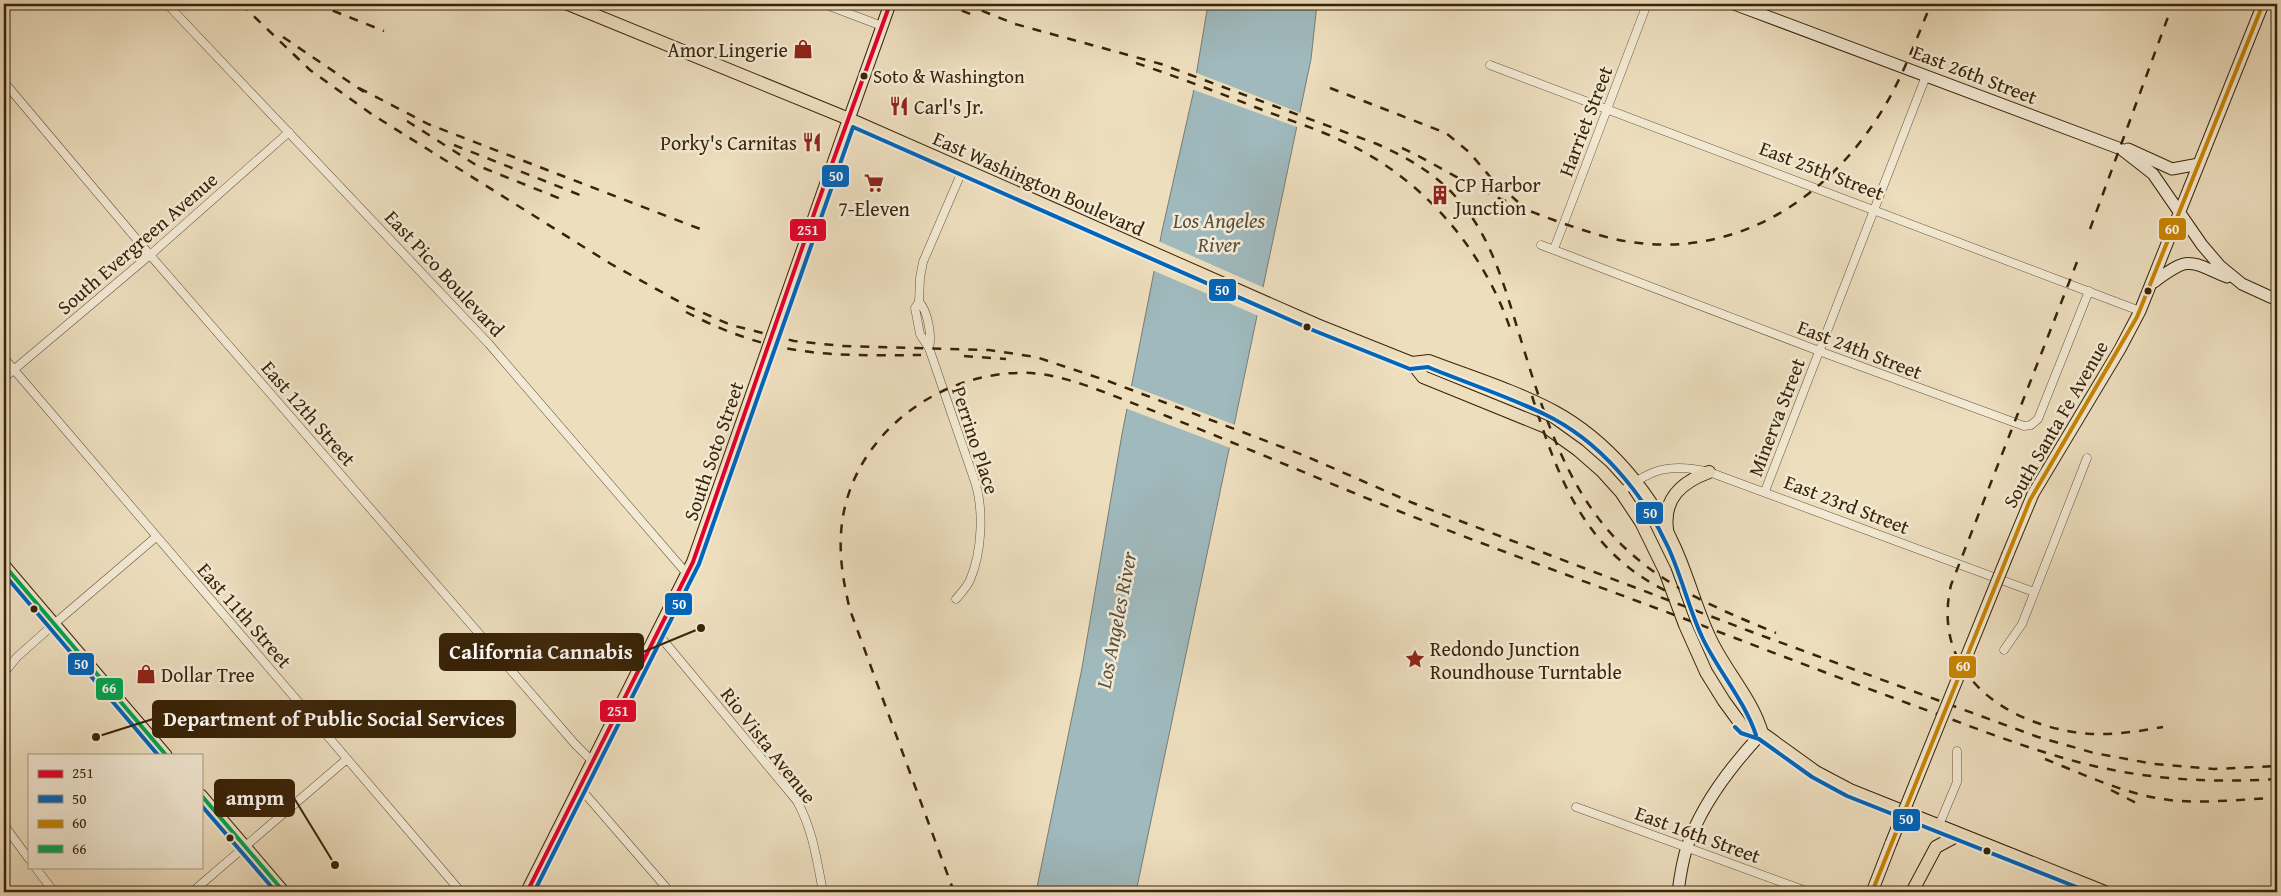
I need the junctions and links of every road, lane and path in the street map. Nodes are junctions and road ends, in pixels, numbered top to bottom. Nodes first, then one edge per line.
1 (167, 4) edge
2 (568, 4) edge
3 (824, 4) edge
4 (890, 4) edge
5 (1647, 4) edge
6 (1734, 4) edge
7 (2263, 4) edge
8 (882, 26) junction
9 (1490, 65) dead end
10 (1926, 76) junction
11 (4, 82) edge
12 (1607, 109) junction
13 (849, 119) junction
14 (289, 132) junction
15 (2105, 143) junction
16 (2199, 164) junction
17 (963, 169) junction
18 (1874, 210) junction
19 (2180, 212) junction
20 (1542, 244) dead end
21 (1554, 249) junction
22 (150, 255) junction
23 (2153, 283) junction
24 (2242, 284) junction
25 (2089, 291) junction
26 (2277, 300) edge
27 (2140, 311) junction
28 (1819, 351) junction
29 (4, 358) edge
30 (1412, 363) junction
31 (13, 369) junction
32 (4, 378) edge
33 (2087, 458) dead end
34 (1709, 472) junction
35 (1634, 481) junction
36 (1765, 491) junction
37 (1621, 492) junction
38 (1667, 531) junction
39 (156, 537) junction
40 (4, 565) edge
41 (688, 575) junction
42 (2034, 592) junction
43 (956, 599) dead end
44 (54, 624) junction
45 (658, 634) junction
46 (2004, 650) dead end
47 (4, 673) edge
48 (1762, 733) junction
49 (1957, 750) dead end
50 (165, 754) edge
51 (347, 759) junction
52 (593, 762) junction
53 (580, 788) junction
54 (202, 796) edge
55 (1576, 807) dead end
56 (4, 825) edge
57 (1939, 825) junction
58 (1960, 834) junction
59 (244, 846) junction
60 (1687, 847) junction
61 (28, 857) edge
62 (36, 868) edge
63 (54, 892) edge
64 (192, 892) edge
65 (284, 892) edge
66 (461, 892) edge
67 (527, 892) edge
68 (670, 892) edge
69 (823, 892) edge
70 (1678, 892) edge
71 (1809, 892) edge
72 (1872, 892) edge
73 (1912, 892) edge
74 (2105, 892) edge

1 - 14 street, East Pico Boulevard
2 - 13 main road, East Washington Boulevard
3 - 8 street
4 - 8 main road, South Soto Street
5 - 12 street, Harriet Street
6 - 10 main road, East 26th Street
7 - 16 main road, South Santa Fe Avenue
8 - 13 main road, South Soto Street
9 - 12 street, East 25th Street
10 - 15 main road, East 26th Street
10 - 18 street, Minerva Street
11 - 22 street, East 12th Street
12 - 18 street, East 25th Street
12 - 21 street, Harriet Street
13 - 17 main road, East Washington Boulevard
13 - 41 main road, South Soto Street
14 - 22 street, South Evergreen Avenue
14 - 41 street, East Pico Boulevard
15 - 16 main road
15 - 19 main road, East 26th Street
16 - 19 main road, South Santa Fe Avenue
17 - 30 main road, East Washington Boulevard
17 - 43 street, Perrino Place
18 - 25 street, East 25th Street
18 - 28 street, Minerva Street
19 - 23 main road, South Santa Fe Avenue
19 - 24 main road
20 - 21 street, East 24th Street
21 - 28 street, East 24th Street
22 - 31 street, South Evergreen Avenue
22 - 52 street, East 12th Street
23 - 24 main road
23 - 27 main road, South Santa Fe Avenue
24 - 26 main road
25 - 27 street, East 25th Street
25 - 28 street, East 24th Street
27 - 72 main road, South Santa Fe Avenue, bridge
28 - 36 street, Minerva Street
29 - 31 street, East 11th Street
30 - 35 main road, East Washington Boulevard
30 - 37 main road, East Washington Boulevard
31 - 32 street, South Evergreen Avenue
31 - 39 street, East 11th Street
33 - 42 street
34 - 35 street, East 23rd Street
34 - 36 street, East 23rd Street
34 - 38 main road
35 - 37 street, East 23rd Street
35 - 38 main road, East Washington Boulevard
36 - 42 street, East 23rd Street
37 - 48 main road, East Washington Boulevard
38 - 48 main road, East Washington Boulevard
39 - 44 street
39 - 51 street, East 11th Street
40 - 44 main road
41 - 45 main road, South Soto Street
42 - 46 street
44 - 47 street
44 - 50 main road
45 - 52 main road, South Soto Street
45 - 69 street, Rio Vista Avenue
48 - 57 main road, East Washington Boulevard
48 - 60 main road
49 - 57 street
51 - 59 street
51 - 66 street, East 11th Street
52 - 53 main road, South Soto Street
53 - 67 main road, South Soto Street
53 - 68 street
54 - 59 main road
55 - 60 street, East 16th Street
56 - 61 street
57 - 58 main road, East Washington Boulevard
58 - 73 main road
58 - 74 main road, East Washington Boulevard
59 - 64 street
59 - 65 main road
60 - 70 main road
60 - 71 street, East 16th Street
62 - 63 street

